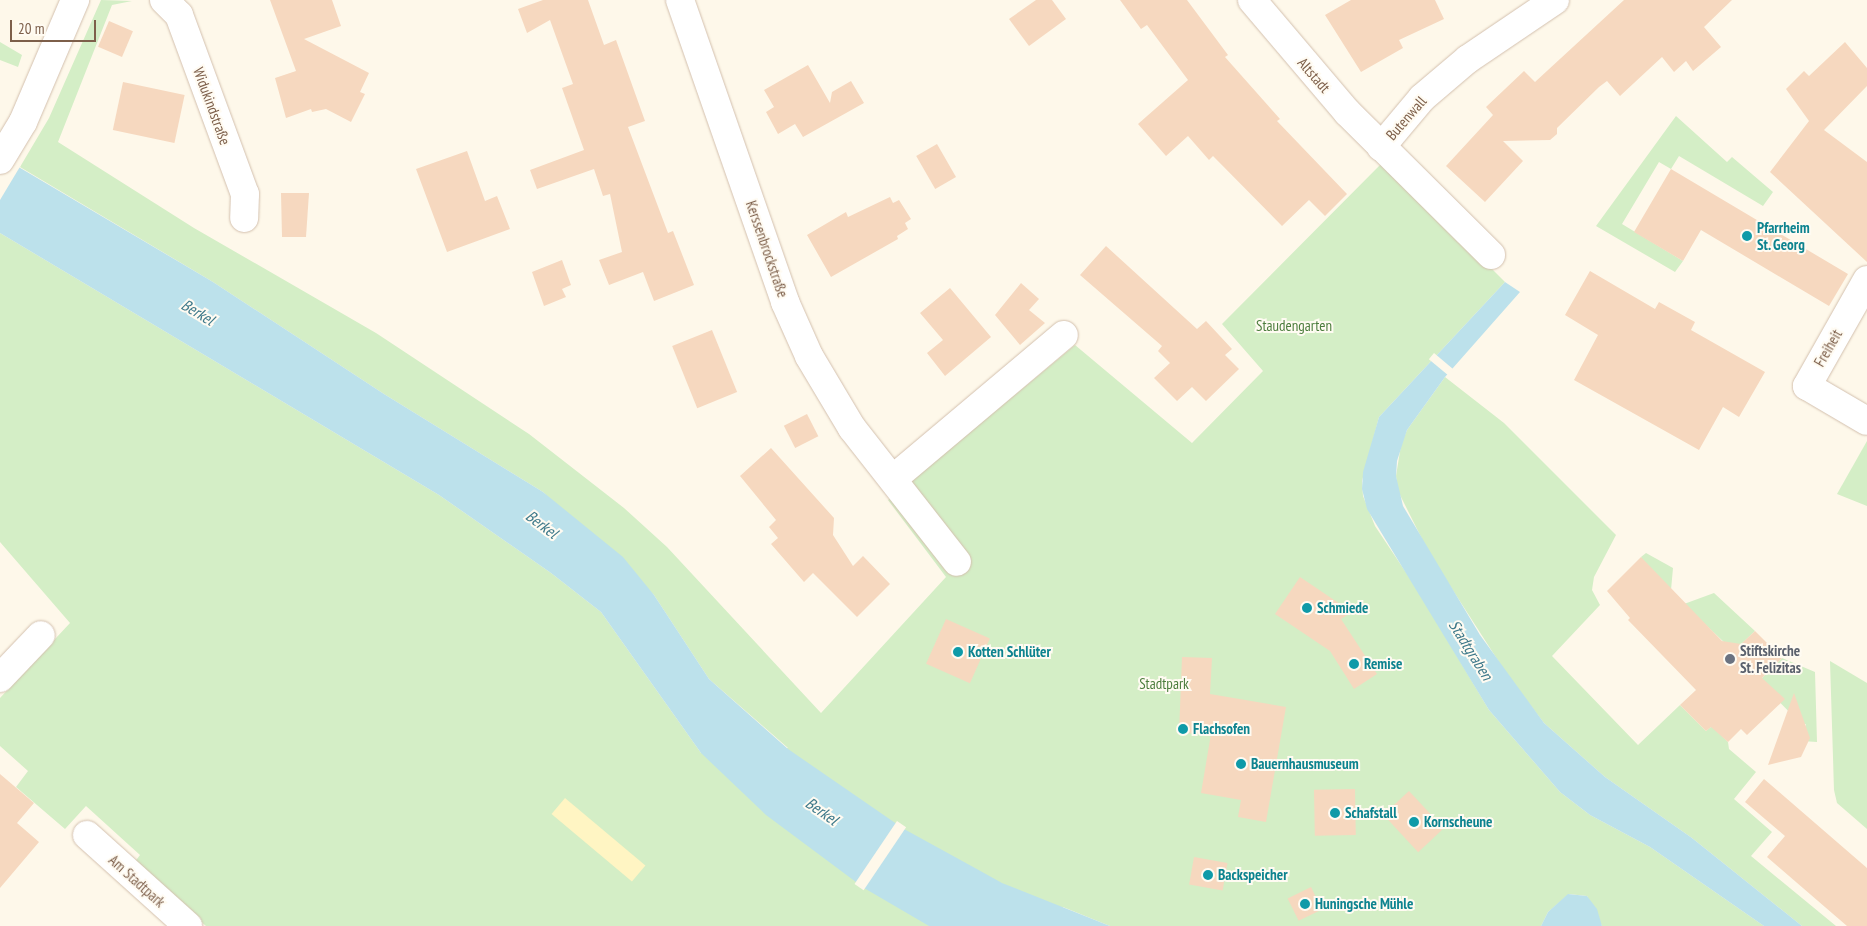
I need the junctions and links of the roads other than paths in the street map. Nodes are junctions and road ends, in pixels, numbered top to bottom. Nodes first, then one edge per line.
1 (75, 0) edge
2 (164, 0) edge
3 (680, 0) edge
4 (1252, 0) edge
5 (1555, 0) edge
6 (1381, 147) junction
7 (0, 160) edge
8 (244, 218) dead end
9 (1491, 254) dead end
10 (1867, 280) edge
11 (1064, 335) dead end
12 (1867, 421) edge
13 (894, 478) junction
14 (957, 562) dead end
15 (41, 635) dead end
16 (0, 678) edge
17 (87, 835) dead end
18 (188, 926) edge

1 - 7 street
2 - 8 street, Widukindstraße
3 - 13 street, Kerssenbrockstraße
4 - 6 street, Altstadt
5 - 6 street, Butenwall
6 - 9 street, Butenwall
10 - 12 street, Freiheit
11 - 13 street
13 - 14 street, Kerssenbrockstraße
15 - 16 street
17 - 18 street, Am Stadtpark

